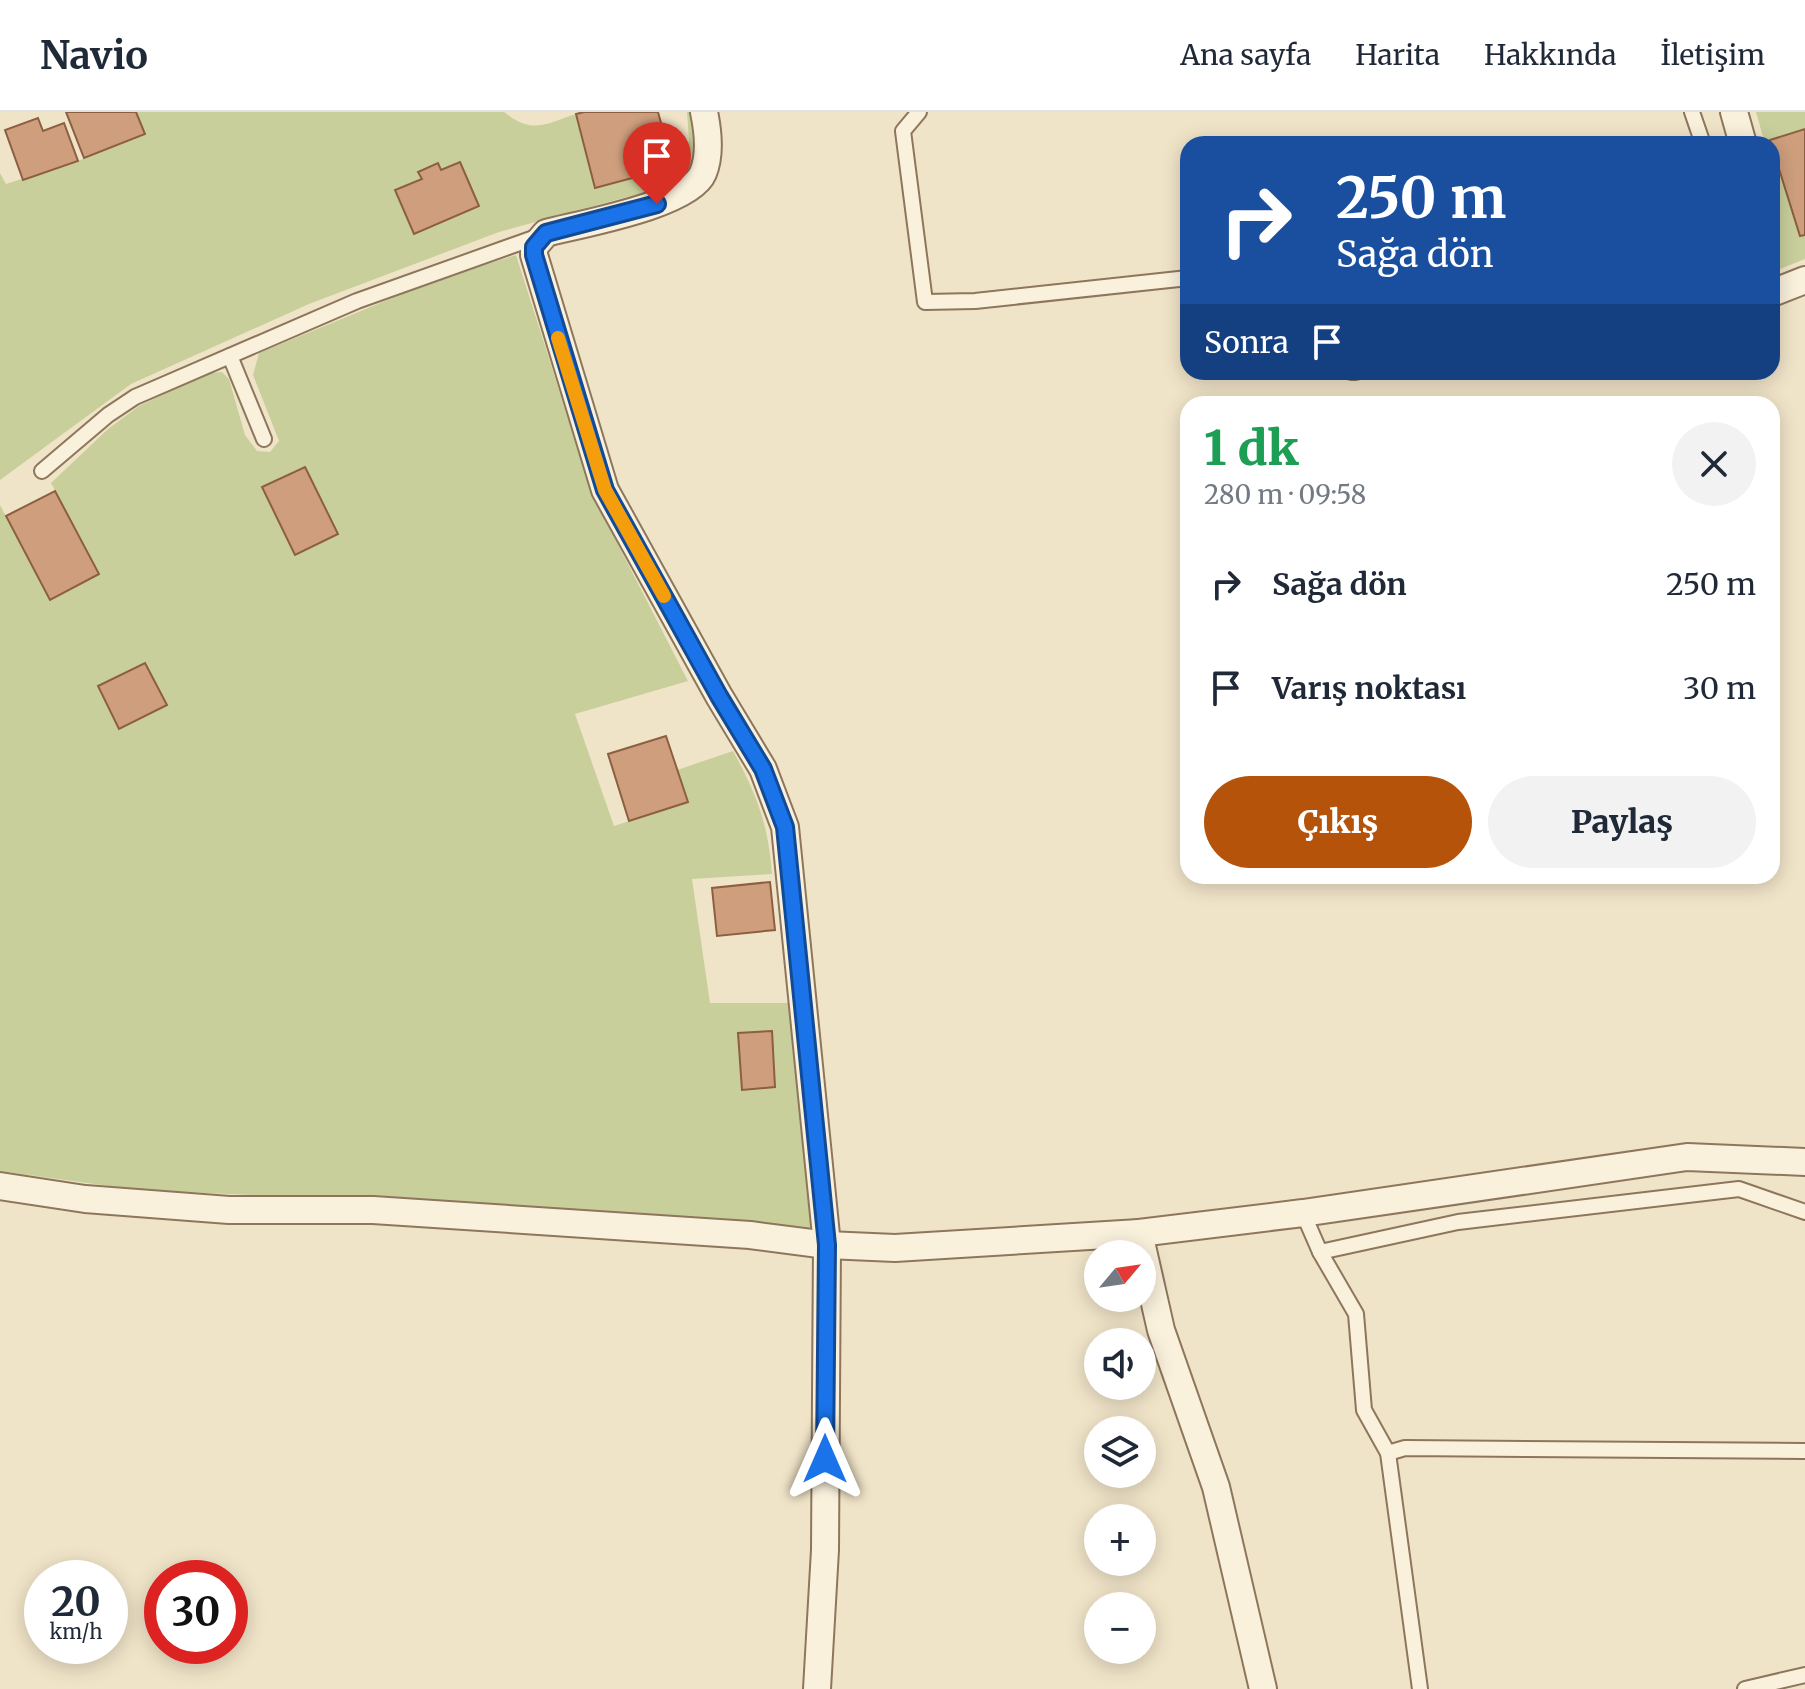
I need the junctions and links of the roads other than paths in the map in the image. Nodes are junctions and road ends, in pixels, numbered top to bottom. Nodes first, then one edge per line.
1 (704, 112) edge
2 (919, 112) edge
3 (1692, 112) edge
4 (1734, 112) edge
5 (1700, 136) edge
6 (1741, 136) edge
7 (546, 233) junction
8 (1180, 279) edge
9 (1805, 280) edge
10 (1780, 290) edge
11 (230, 356) junction
12 (264, 439) dead end
13 (42, 471) dead end
14 (1805, 1162) edge
15 (0, 1186) edge
16 (1805, 1212) edge
17 (1303, 1213) junction
18 (1139, 1233) junction
19 (827, 1245) junction
20 (1320, 1252) junction
21 (1805, 1451) edge
22 (1388, 1453) junction
23 (1805, 1675) edge
24 (817, 1689) edge
25 (1263, 1689) edge
26 (1420, 1689) edge
27 (1745, 1689) edge

1 - 7 street
2 - 8 lane
3 - 5 lane
4 - 6 street
7 - 11 lane
7 - 19 street
9 - 10 street
11 - 12 lane
11 - 13 lane
14 - 17 street
15 - 19 street
16 - 20 lane
17 - 18 street
17 - 20 lane
18 - 19 street
18 - 25 street
19 - 24 street
20 - 22 lane
21 - 22 lane
22 - 26 lane
23 - 27 lane

